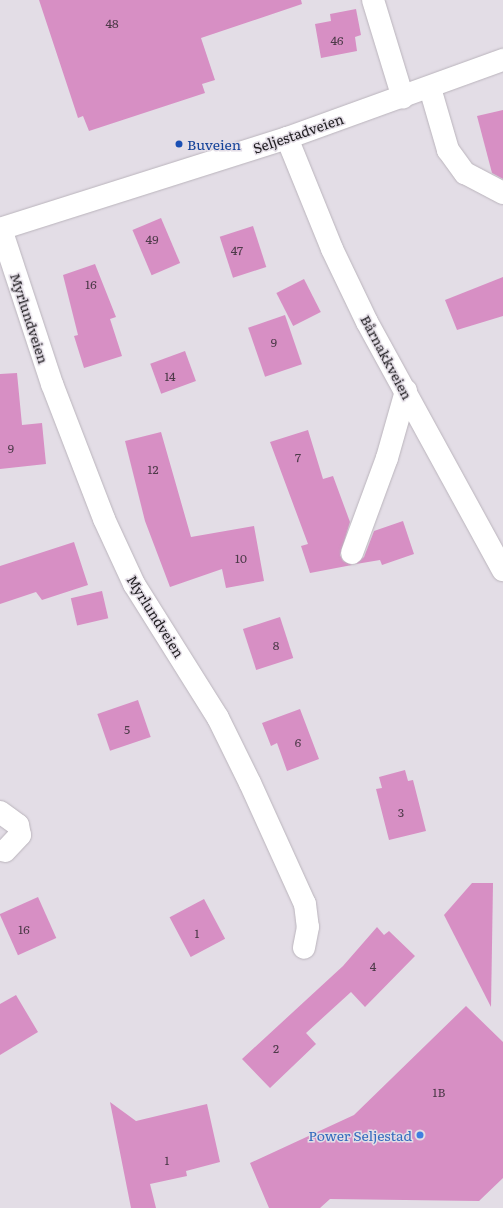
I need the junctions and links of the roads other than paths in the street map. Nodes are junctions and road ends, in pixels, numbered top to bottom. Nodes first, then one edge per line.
1 (373, 0) edge
2 (503, 60) edge
3 (430, 88) junction
4 (403, 98) junction
5 (287, 138) junction
6 (503, 193) edge
7 (1, 229) edge
8 (406, 391) junction
9 (352, 553) dead end
10 (503, 570) edge
11 (0, 812) edge
12 (4, 851) dead end
13 (304, 948) dead end

1 - 4 street
2 - 3 street, Seljestadveien
3 - 4 street, Seljestadveien
3 - 6 street
4 - 5 street, Seljestadveien
5 - 7 street, Seljestadveien
5 - 8 street, Bårnakkveien
7 - 13 street, Myrlundveien
8 - 9 street
8 - 10 street, Bårnakkveien
11 - 12 street

